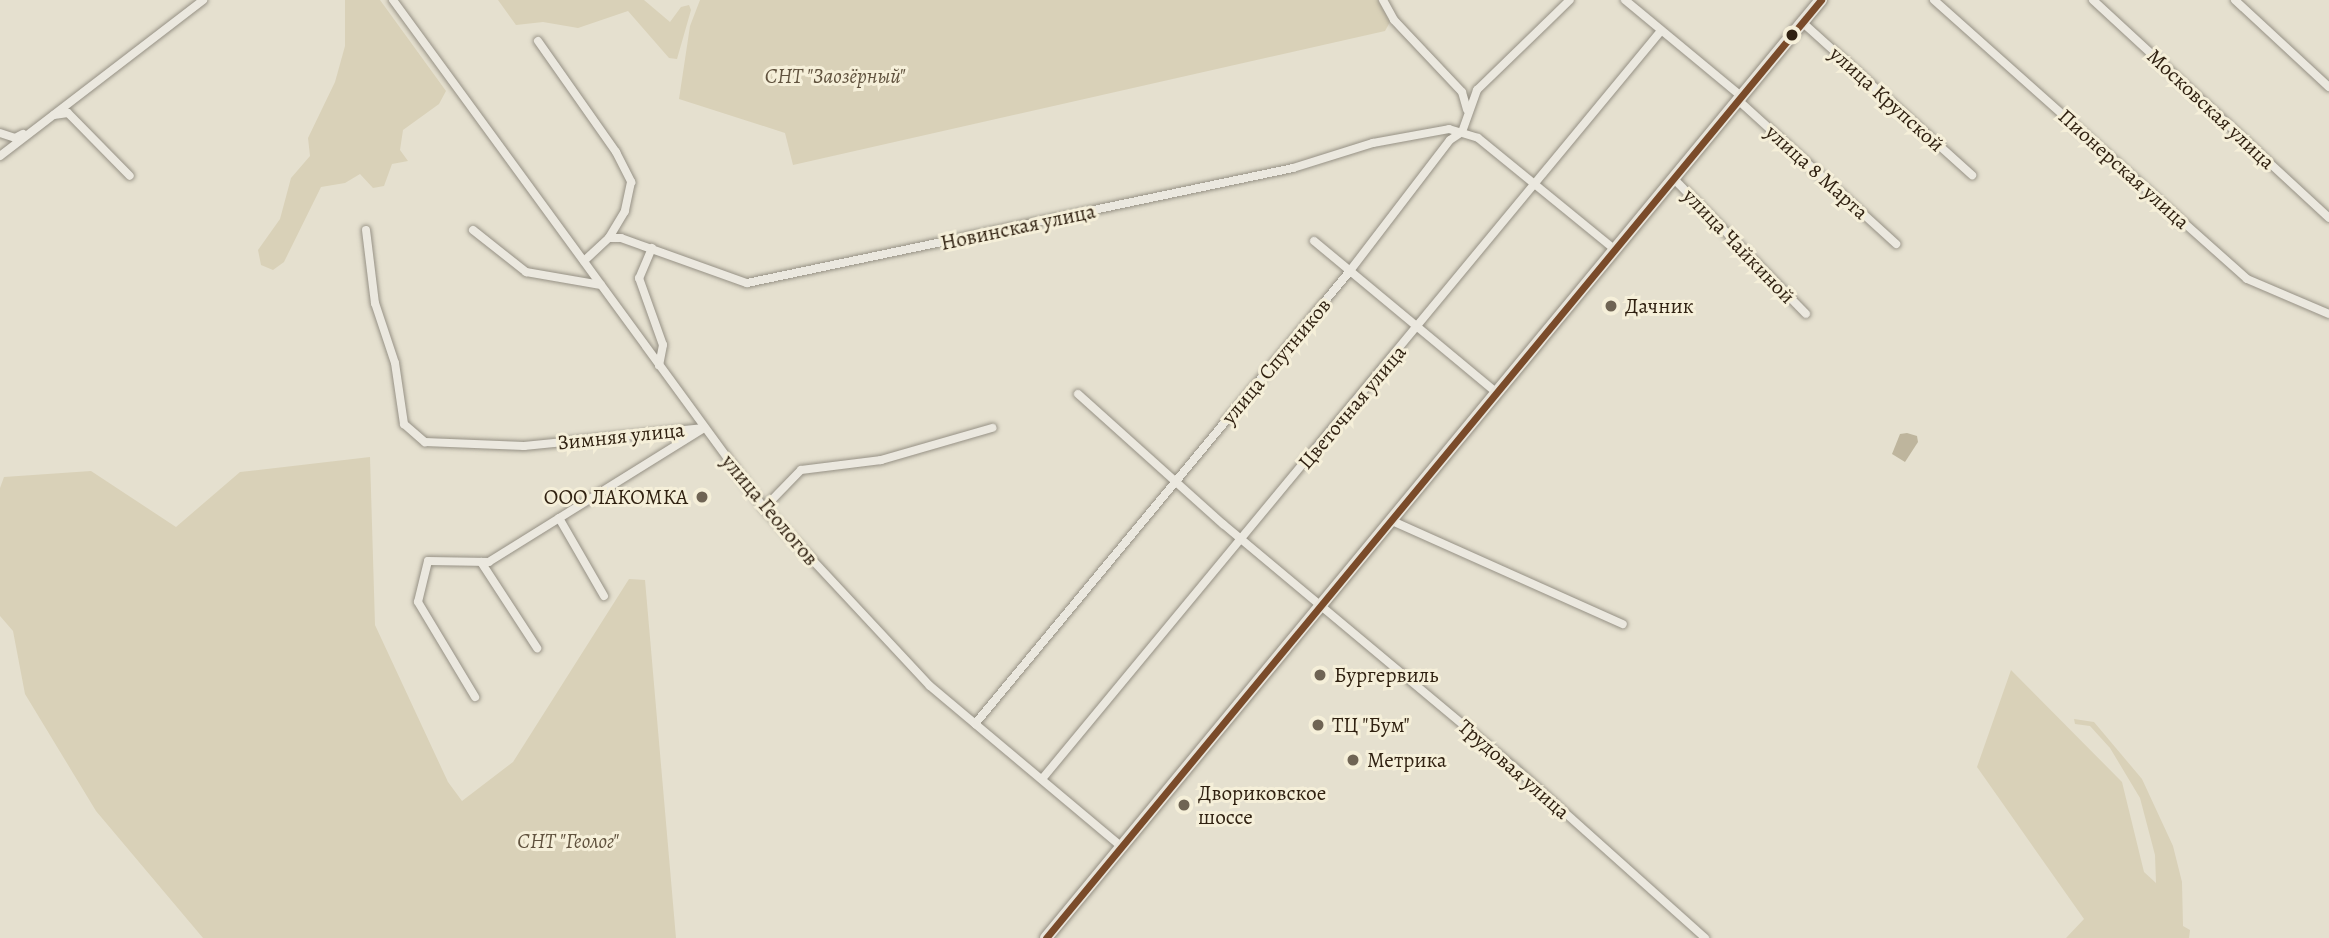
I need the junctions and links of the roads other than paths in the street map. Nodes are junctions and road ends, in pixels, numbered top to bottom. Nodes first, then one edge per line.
1 (203, 0) edge
2 (393, 0) edge
3 (1383, 0) edge
4 (1570, 0) edge
5 (1625, 0) edge
6 (1821, 0) edge
7 (1934, 0) edge
8 (2093, 0) edge
9 (2235, 0) edge
10 (1802, 22) junction
11 (1660, 32) junction
12 (538, 41) dead end
13 (2329, 87) edge
14 (1740, 98) junction
15 (1467, 109) junction
16 (53, 115) junction
17 (1462, 132) junction
18 (0, 133) edge
19 (0, 156) edge
20 (1972, 175) dead end
21 (130, 176) dead end
22 (1673, 178) junction
23 (1537, 185) junction
24 (2329, 218) edge
25 (366, 229) dead end
26 (473, 230) dead end
27 (609, 238) junction
28 (1314, 241) dead end
29 (1896, 244) dead end
30 (652, 248) junction
31 (1614, 248) junction
32 (584, 261) junction
33 (1349, 272) junction
34 (601, 285) junction
35 (1806, 314) dead end
36 (2329, 314) edge
37 (1418, 330) junction
38 (659, 366) junction
39 (1496, 391) junction
40 (1078, 394) dead end
41 (704, 428) junction
42 (992, 428) dead end
43 (1176, 482) junction
44 (764, 508) junction
45 (559, 518) junction
46 (1390, 520) junction
47 (1240, 539) junction
48 (481, 562) junction
49 (604, 596) dead end
50 (1320, 605) junction
51 (1623, 624) dead end
52 (537, 648) dead end
53 (475, 697) dead end
54 (975, 724) junction
55 (1042, 779) junction
56 (1121, 846) junction
57 (1049, 937) edge
58 (1705, 938) edge

1 - 16 street
2 - 32 street, улица Геологов
3 - 15 street
4 - 15 street
5 - 11 street, улица 8 Марта
6 - 10 main road
7 - 36 street, Пионерская улица
8 - 24 street, Московская улица
9 - 13 street
10 - 14 main road
10 - 20 street, улица Крупской
11 - 14 street, улица 8 Марта
11 - 23 street, Цветочная улица
12 - 27 street
14 - 22 main road
14 - 29 street, улица 8 Марта
15 - 17 street
16 - 18 street
16 - 19 street
16 - 21 street
17 - 23 street
17 - 30 street, Новинская улица
17 - 33 street, улица Спутников
22 - 31 main road
22 - 35 street, улица Чайкиной
23 - 31 street
23 - 37 street, Цветочная улица
25 - 41 street, Зимняя улица
26 - 34 street
27 - 30 street, Новинская улица
27 - 32 street
28 - 33 street
30 - 38 street
31 - 39 main road
32 - 34 street, улица Геологов
33 - 37 street
33 - 43 street, улица Спутников
34 - 38 street, улица Геологов
37 - 39 street
37 - 47 street, Цветочная улица
38 - 41 street, улица Геологов
39 - 46 main road
40 - 43 street, Трудовая улица
41 - 44 street, улица Геологов
41 - 45 street, Зимняя улица
42 - 44 street
43 - 47 street, Трудовая улица
43 - 54 street, улица Спутников
44 - 54 street, улица Геологов
45 - 48 street, Зимняя улица
45 - 49 street
46 - 50 main road
46 - 51 street
47 - 50 street, Трудовая улица
47 - 55 street, Цветочная улица
48 - 52 street
48 - 53 street, Зимняя улица
50 - 56 main road
50 - 58 street, Трудовая улица
54 - 55 street, улица Геологов
55 - 56 street, улица Геологов
56 - 57 main road

